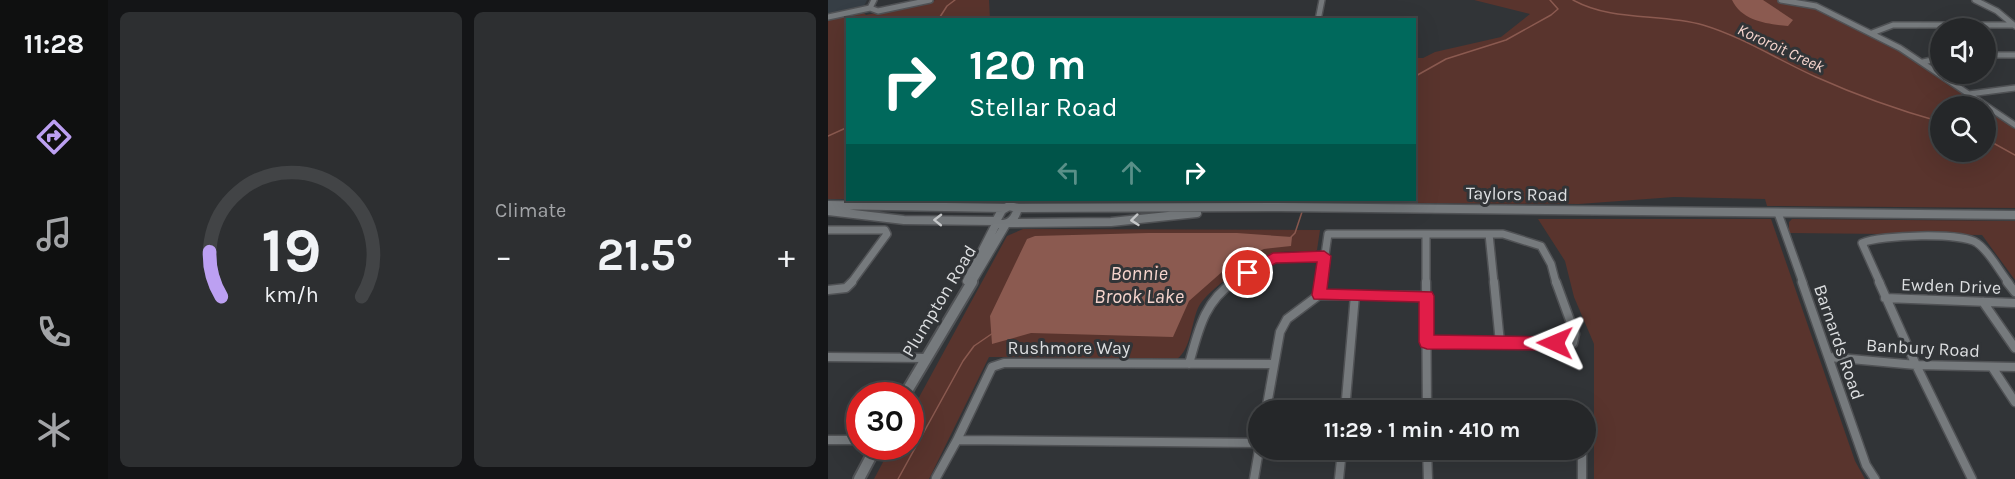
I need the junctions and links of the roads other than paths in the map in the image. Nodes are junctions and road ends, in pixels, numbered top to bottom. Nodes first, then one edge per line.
1 (874, 0) edge
2 (930, 0) edge
3 (1322, 0) edge
4 (1781, 0) edge
5 (1975, 0) edge
6 (1812, 2) edge
7 (870, 8) junction
8 (828, 17) edge
9 (1318, 18) edge
10 (2014, 25) edge
11 (1872, 33) junction
12 (1996, 55) edge
13 (2015, 55) edge
14 (1930, 60) edge
15 (1923, 62) junction
16 (2015, 88) edge
17 (1970, 94) junction
18 (2015, 125) edge
19 (1280, 203) edge
20 (828, 205) edge
21 (1013, 205) edge
22 (1382, 208) junction
23 (828, 211) edge
24 (1778, 213) junction
25 (2015, 215) edge
26 (1002, 223) junction
27 (828, 230) edge
28 (1426, 234) junction
29 (1489, 234) junction
30 (1324, 256) junction
31 (828, 290) edge
32 (2015, 292) edge
33 (1319, 295) junction
34 (1355, 295) junction
35 (1427, 296) junction
36 (1885, 298) junction
37 (1983, 302) junction
38 (2015, 303) edge
39 (1427, 342) junction
40 (1500, 342) junction
41 (2015, 348) edge
42 (828, 357) edge
43 (1829, 357) junction
44 (925, 358) junction
45 (1189, 364) junction
46 (1274, 364) junction
47 (1916, 365) junction
48 (1992, 367) junction
49 (2015, 367) edge
50 (912, 382) edge
51 (1268, 400) edge
52 (1346, 400) edge
53 (1428, 400) edge
54 (2015, 402) edge
55 (828, 440) edge
56 (846, 440) edge
57 (957, 440) junction
58 (1248, 443) edge
59 (869, 460) edge
60 (1257, 460) edge
61 (1340, 460) edge
62 (1427, 460) edge
63 (1582, 460) edge
64 (936, 478) edge
65 (859, 479) edge
66 (1254, 479) edge
67 (1339, 479) edge
68 (1428, 479) edge
69 (1582, 479) edge
70 (1875, 479) edge
71 (1972, 479) edge

1 - 7 street
2 - 7 street
3 - 9 street
4 - 6 street
5 - 10 street
6 - 11 street
7 - 8 street
10 - 11 street
11 - 15 street
12 - 13 street
14 - 15 street
15 - 17 street
16 - 17 street
17 - 18 street
19 - 21 street, Taylors Road
19 - 22 street, Taylors Road
20 - 21 street, Taylors Road
21 - 26 street
21 - 26 street
22 - 24 street, Taylors Road
22 -> 26 street
26 -> 23 street
24 - 25 street, Taylors Road
24 - 43 street, Barnards Road
26 - 44 street, Plumpton Road
27 - 31 street
28 - 29 street
28 - 30 street
28 - 35 street
29 - 40 street
29 - 40 street
30 - 33 street
30 - 45 street
32 - 36 street
33 - 34 street
33 - 46 street
34 - 35 street
34 - 52 street
35 - 39 street
36 - 37 street, Ewden Drive
36 - 47 street
37 - 38 street, Ewden Drive
37 - 41 street
39 - 40 street
39 - 53 street
42 - 44 street
43 - 47 street, Banbury Road
43 - 70 street, Barnards Road
44 - 50 street, Plumpton Road
45 - 46 street, Rushmore Way
45 - 57 street, Rushmore Way
46 - 51 street
47 - 48 street, Banbury Road
47 - 71 street
48 - 49 street, Banbury Road
48 - 54 street
55 - 56 street
57 - 58 street
57 - 64 street, Rushmore Way
59 - 65 street
60 - 66 street
61 - 67 street
62 - 68 street
63 - 69 street

